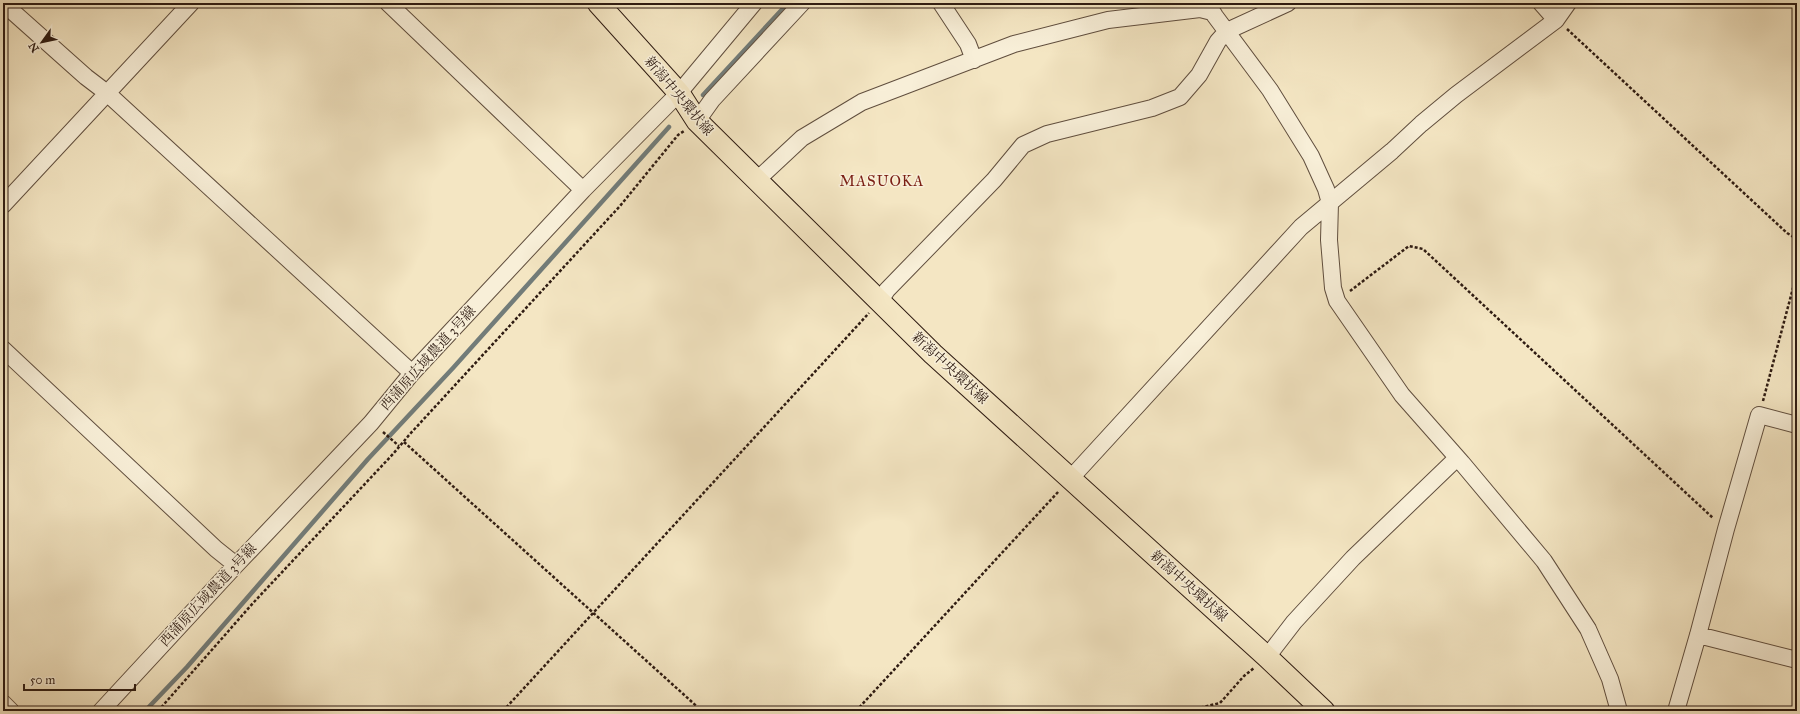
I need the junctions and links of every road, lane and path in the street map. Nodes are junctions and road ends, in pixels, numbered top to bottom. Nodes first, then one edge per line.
1 (3, 3) edge
2 (191, 3) edge
3 (388, 3) edge
4 (598, 3) edge
5 (754, 3) edge
6 (802, 3) edge
7 (941, 3) edge
8 (1288, 3) edge
9 (1541, 3) edge
10 (1568, 3) edge
11 (1209, 7) edge
12 (1556, 20) junction
13 (1227, 31) junction
14 (974, 60) junction
15 (107, 93) junction
16 (679, 93) junction
17 (697, 120) junction
18 (757, 180) junction
19 (583, 190) junction
20 (1330, 203) junction
21 (3, 205) edge
22 (1797, 239) edge
23 (1797, 273) edge
24 (880, 301) junction
25 (1337, 302) junction
26 (3, 349) edge
27 (412, 373) junction
28 (1759, 415) junction
29 (1797, 425) edge
30 (380, 430) dead end
31 (404, 442) junction
32 (399, 446) junction
33 (1457, 458) junction
34 (1070, 479) junction
35 (1726, 529) junction
36 (236, 565) junction
37 (593, 613) junction
38 (1698, 635) junction
39 (1268, 657) junction
40 (1797, 660) edge
41 (3, 704) edge
42 (11, 711) edge
43 (101, 711) edge
44 (158, 711) edge
45 (503, 711) edge
46 (702, 711) edge
47 (856, 711) edge
48 (1186, 711) edge
49 (1324, 711) edge
50 (1618, 711) edge
51 (1676, 711) edge

1 - 15 street
2 - 15 street
3 - 19 street
4 - 16 main road, 新潟中央環状線
5 - 16 street, 西蒲原広域農道 3号線
6 - 17 street
7 - 14 street
8 - 13 street
9 - 12 street
10 - 12 street
11 - 13 street
11 - 14 street
12 - 20 street
12 - 22 path
13 - 20 street
13 - 24 street
14 - 18 street
15 - 21 street
15 - 27 street
16 - 17 main road, 新潟中央環状線
16 - 19 street, 西蒲原広域農道 3号線
17 - 18 main road, 新潟中央環状線
17 - 31 path
18 - 24 main road, 新潟中央環状線
19 - 27 street, 西蒲原広域農道 3号線
20 - 25 street
20 - 34 street
23 - 28 path
24 - 34 main road, 新潟中央環状線
24 - 37 path
25 - 33 street
25 - 35 path
26 - 36 street
27 - 36 street, 西蒲原広域農道 3号線
28 - 29 street
28 - 35 street
30 - 32 path
31 - 32 path
31 - 37 path
32 - 44 path
33 - 39 street
33 - 50 street
34 - 39 main road, 新潟中央環状線
34 - 47 path
35 - 38 street
36 - 43 street, 西蒲原広域農道 3号線
37 - 45 path
37 - 46 path
38 - 40 street
38 - 51 street
39 - 48 path
39 - 49 main road, 新潟中央環状線
41 - 42 street

